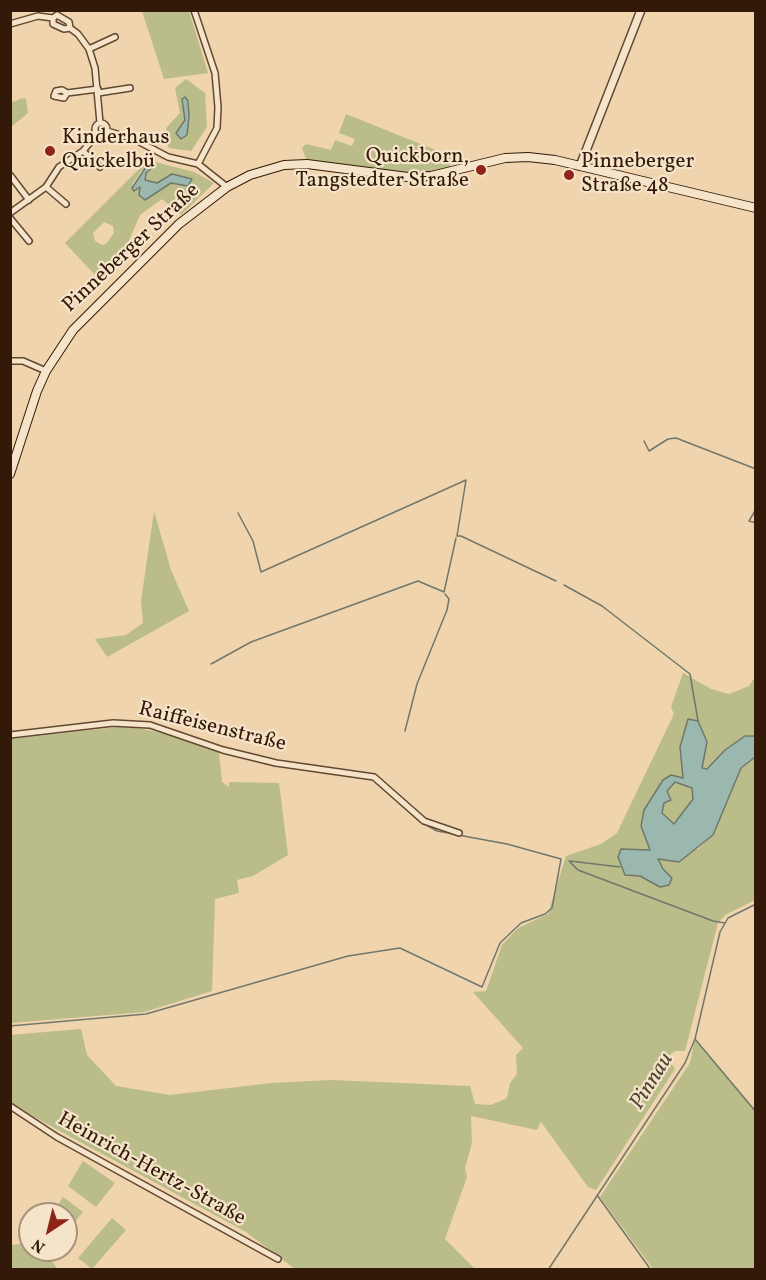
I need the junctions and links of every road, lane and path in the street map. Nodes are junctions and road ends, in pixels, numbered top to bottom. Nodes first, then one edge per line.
1 (20, 10) edge
2 (66, 10) edge
3 (194, 10) edge
4 (641, 10) edge
5 (63, 17) junction
6 (52, 18) junction
7 (22, 19) junction
8 (10, 24) edge
9 (70, 28) junction
10 (115, 37) dead end
11 (89, 50) junction
12 (130, 88) dead end
13 (98, 91) junction
14 (67, 93) dead end
15 (100, 123) junction
16 (107, 131) junction
17 (97, 134) junction
18 (83, 151) junction
19 (198, 164) junction
20 (580, 166) junction
21 (100, 167) dead end
22 (10, 175) edge
23 (46, 187) junction
24 (227, 187) junction
25 (29, 200) junction
26 (66, 204) dead end
27 (756, 208) edge
28 (10, 213) edge
29 (10, 218) edge
30 (29, 241) dead end
31 (10, 362) edge
32 (46, 371) junction
33 (10, 474) edge
34 (10, 735) edge
35 (459, 833) dead end
36 (10, 1106) edge
37 (278, 1259) dead end

1 - 7 street
2 - 5 street
3 - 19 street
4 - 20 street
5 - 6 street
5 - 9 street
6 - 7 street
6 - 9 street
7 - 8 street
9 - 11 street
10 - 11 street
11 - 13 street
12 - 13 street
13 - 14 street
13 - 15 street
15 - 16 street
15 - 17 street
16 - 17 street
16 - 19 street
17 - 18 street
18 - 21 street
18 - 23 street
19 - 24 street
20 - 24 main road, Pinneberger Straße
20 - 27 main road, Pinneberger Straße
22 - 25 street
23 - 25 street
23 - 26 street
24 - 32 main road, Pinneberger Straße
25 - 28 street
29 - 30 street
31 - 32 street
32 - 33 main road, Pinneberger Straße
34 - 35 street, Raiffeisenstraße
36 - 37 street, Heinrich-Hertz-Straße

